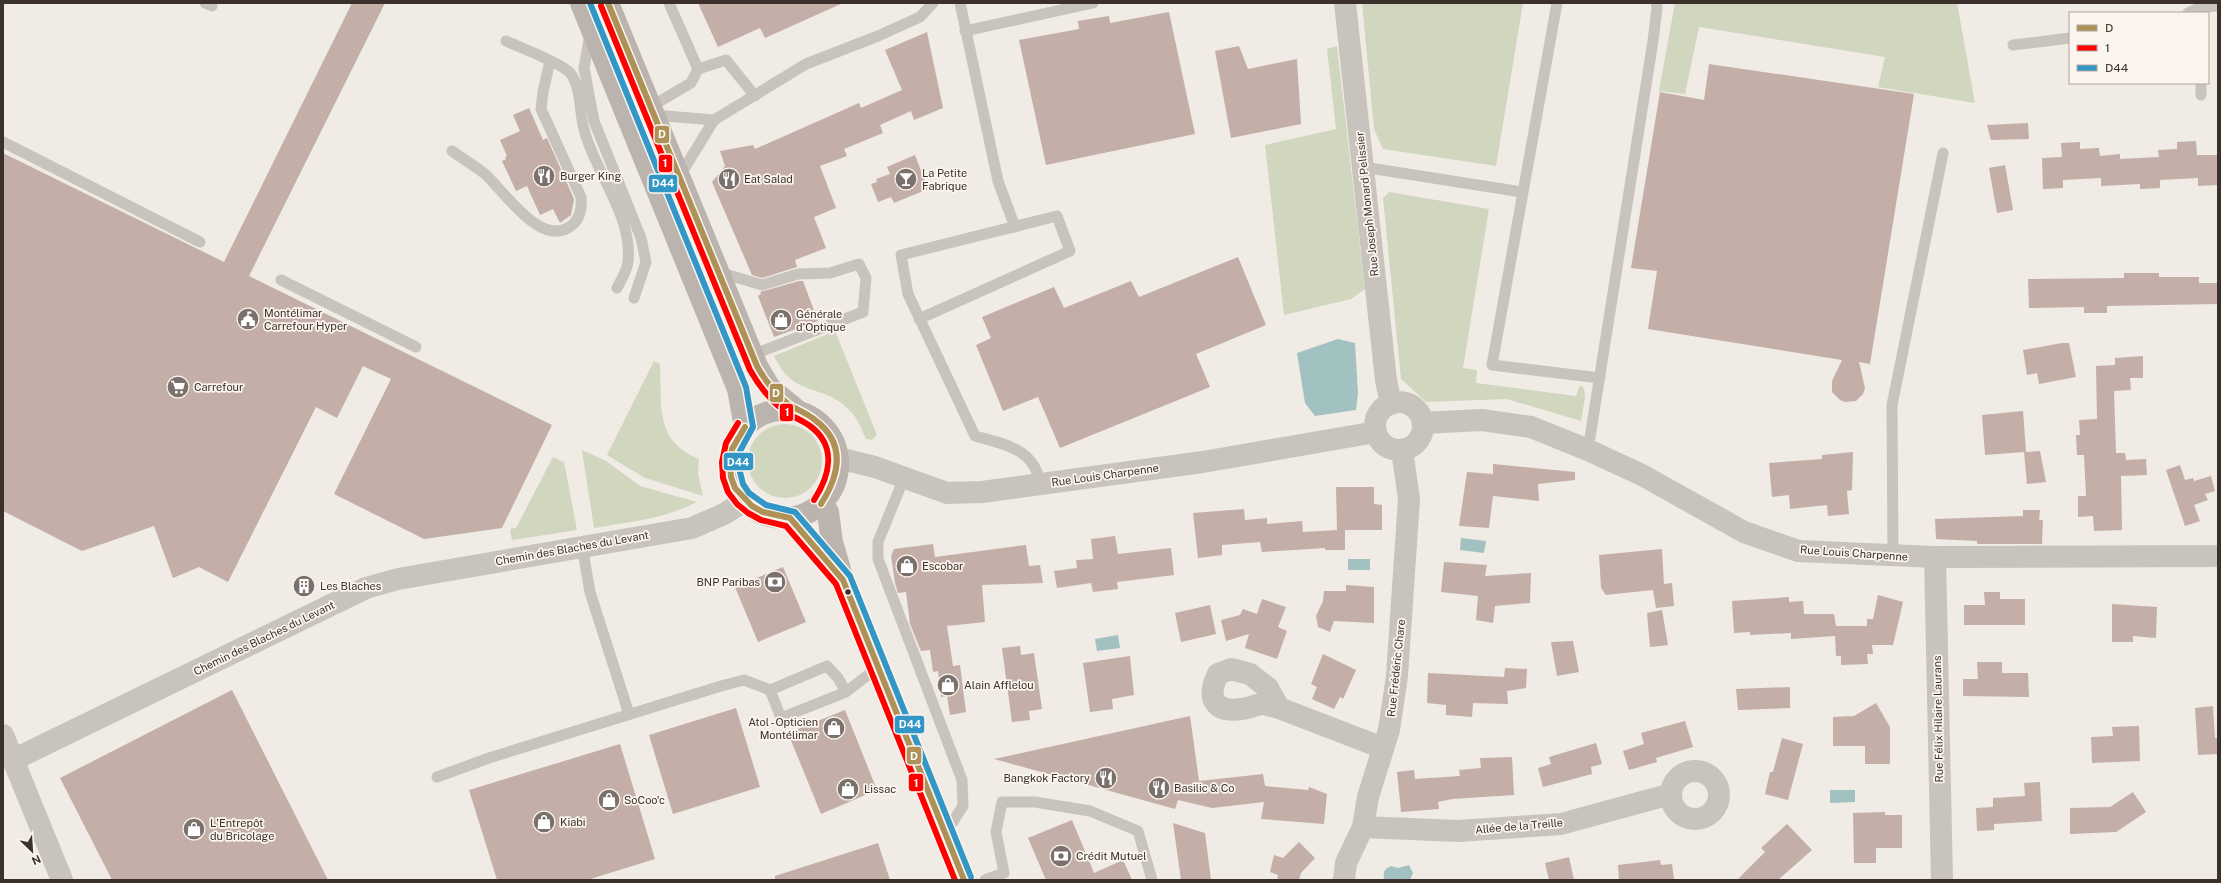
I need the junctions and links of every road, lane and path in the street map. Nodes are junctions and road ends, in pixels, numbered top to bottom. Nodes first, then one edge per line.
1 (581, 3) edge
2 (608, 3) edge
3 (669, 3) edge
4 (932, 3) edge
5 (960, 3) edge
6 (1093, 3) edge
7 (1345, 3) edge
8 (1557, 3) edge
9 (1656, 3) edge
10 (2218, 6) edge
11 (2201, 10) edge
12 (591, 28) junction
13 (965, 31) junction
14 (2069, 38) edge
15 (506, 41) dead end
16 (2013, 44) dead end
17 (550, 61) junction
18 (698, 69) junction
19 (2201, 84) edge
20 (2201, 95) dead end
21 (755, 96) junction
22 (652, 111) junction
23 (714, 120) junction
24 (3, 142) edge
25 (452, 151) dead end
26 (1943, 153) dead end
27 (1363, 167) junction
28 (679, 177) junction
29 (1522, 192) junction
30 (1016, 227) junction
31 (200, 242) dead end
32 (717, 271) junction
33 (281, 280) dead end
34 (617, 288) dead end
35 (634, 298) dead end
36 (919, 318) junction
37 (416, 347) dead end
38 (752, 355) junction
39 (1600, 378) junction
40 (1391, 404) junction
41 (799, 412) junction
42 (1423, 423) junction
43 (745, 428) junction
44 (1376, 432) junction
45 (1402, 450) junction
46 (1588, 450) junction
47 (838, 458) junction
48 (904, 478) junction
49 (1040, 485) junction
50 (745, 501) junction
51 (821, 504) junction
52 (790, 518) junction
53 (582, 546) junction
54 (2218, 556) edge
55 (1893, 557) junction
56 (1935, 557) junction
57 (843, 580) junction
58 (877, 668) junction
59 (850, 689) junction
60 (770, 690) junction
61 (1279, 708) dead end
62 (629, 714) junction
63 (3, 735) edge
64 (1383, 748) junction
65 (13, 760) junction
66 (437, 777) dead end
67 (1671, 794) dead end
68 (1363, 828) junction
69 (945, 834) junction
70 (1006, 876) edge
71 (62, 880) edge
72 (964, 880) edge
73 (985, 880) edge
74 (1152, 880) edge
75 (1344, 880) edge
76 (1942, 880) edge

1 - 12 main road
2 - 22 main road
3 - 18 lane
4 - 21 lane
5 - 13 lane
6 - 13 lane
7 - 27 street, Rue Joseph Monard Pelissier
8 - 29 lane
9 - 39 lane
10 - 11 lane
12 - 35 lane
12 - 43 main road
13 - 30 lane
14 - 16 lane
15 - 17 lane
17 - 25 lane
17 - 34 lane
18 - 21 lane
18 - 22 lane
19 - 20 lane
21 - 23 lane
22 - 23 lane
22 - 28 main road
23 - 28 lane
24 - 31 lane
26 - 55 lane
27 - 29 lane
27 - 40 street, Rue Joseph Monard Pelissier
28 - 32 main road
29 - 39 lane
30 - 36 lane
30 - 36 lane
32 - 38 main road
32 - 38 lane
33 - 37 lane
36 - 49 lane
38 - 41 main road
39 - 46 lane
40 - 42 street
40 - 44 street
41 - 43 main road
41 - 47 main road
42 - 45 street
42 - 46 street, Rue Louis Charpenne
43 - 50 main road
44 - 45 street
44 - 49 street, Rue Louis Charpenne
45 - 64 street, Rue Frédéric Chare
46 - 55 street, Rue Louis Charpenne
47 - 48 street, Rue Louis Charpenne
47 - 51 main road
48 - 49 street, Rue Louis Charpenne
48 - 69 lane
50 - 52 main road
50 - 53 street, Chemin des Blaches du Levant
51 - 52 main road
51 - 57 main road
52 - 57 main road
53 - 62 lane
53 - 65 street, Chemin des Blaches du Levant
54 - 56 street, Rue Louis Charpenne
55 - 56 street, Rue Louis Charpenne
56 - 76 street, Rue Félix Hilaire Laurans
57 - 58 main road
58 - 59 lane
58 - 69 main road
59 - 60 lane
59 - 60 lane
60 - 62 lane
61 - 64 street
62 - 66 lane
63 - 65 street
64 - 68 street, Rue Frédéric Chare
65 - 71 street
67 - 68 street, Allée de la Treille
68 - 75 street, Rue Frédéric Chare
69 - 72 main road
70 - 73 lane
70 - 74 lane

